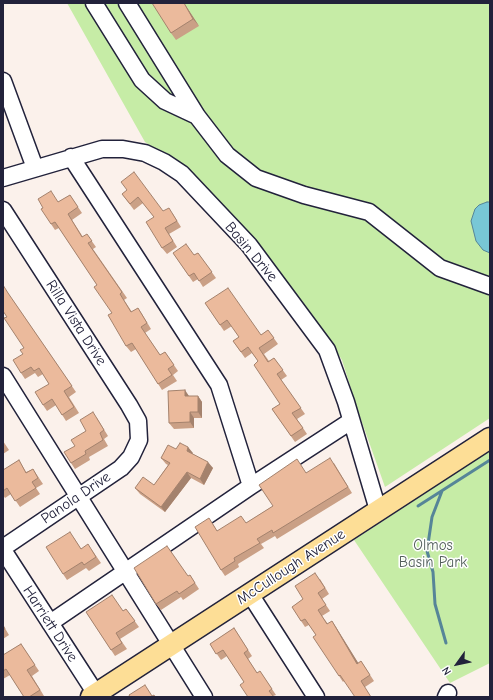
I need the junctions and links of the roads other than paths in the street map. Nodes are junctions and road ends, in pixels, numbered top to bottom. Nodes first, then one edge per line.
1 (94, 3) edge
2 (127, 3) edge
3 (3, 81) edge
4 (197, 116) junction
5 (71, 157) junction
6 (35, 168) junction
7 (3, 178) edge
8 (3, 210) edge
9 (490, 286) edge
10 (3, 376) edge
11 (351, 421) junction
12 (490, 438) edge
13 (139, 440) joint
14 (251, 486) junction
15 (79, 495) junction
16 (378, 510) junction
17 (3, 549) edge
18 (126, 572) junction
19 (250, 594) junction
20 (50, 623) junction
21 (172, 644) junction
22 (95, 696) edge
23 (204, 697) edge
24 (316, 697) edge

1 - 4 street
2 - 4 street
3 - 6 street
4 - 9 street
5 - 6 street, Basin Drive
5 - 11 street, Basin Drive
5 - 14 street
6 - 7 street, Basin Drive
8 - 13 street, Rilla Vista Drive
10 - 15 street
11 - 14 street
11 - 16 street, Basin Drive
12 - 16 main road, McCullough Avenue
13 - 15 street, Panola Drive
14 - 18 street
15 - 17 street, Panola Drive
15 - 18 street
16 - 19 main road, McCullough Avenue
17 - 20 street, Harriett Drive
18 - 20 street
18 - 21 street
19 - 21 main road, McCullough Avenue
19 - 24 street
20 - 22 street, Harriett Drive
21 - 22 main road, McCullough Avenue
21 - 23 street

